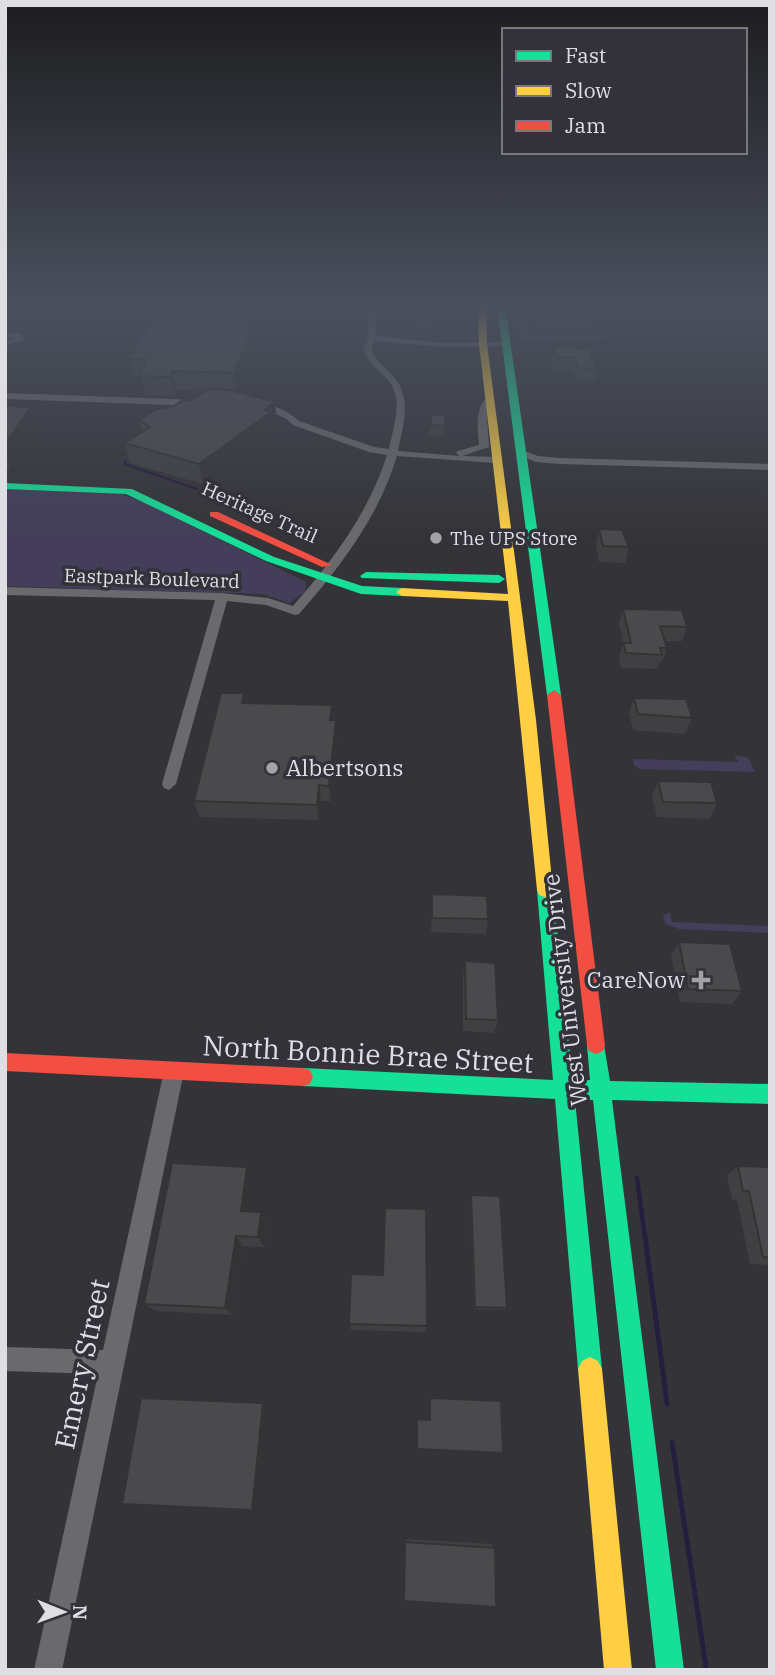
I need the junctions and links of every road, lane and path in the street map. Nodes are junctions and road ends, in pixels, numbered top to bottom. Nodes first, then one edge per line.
1 (396, 383) edge
2 (487, 383) edge
3 (512, 383) edge
4 (5, 396) edge
5 (489, 399) junction
6 (206, 403) edge
7 (244, 404) edge
8 (394, 453) junction
9 (522, 453) junction
10 (417, 454) junction
11 (496, 456) junction
12 (560, 461) junction
13 (770, 467) edge
14 (5, 474) edge
15 (5, 480) edge
16 (69, 481) dead end
17 (5, 486) edge
18 (527, 487) junction
19 (328, 573) junction
20 (507, 589) junction
21 (542, 589) junction
22 (5, 591) edge
23 (222, 597) junction
24 (560, 743) junction
25 (169, 784) dead end
26 (5, 1062) edge
27 (174, 1071) junction
28 (600, 1089) junction
29 (563, 1090) junction
30 (770, 1094) edge
31 (5, 1359) edge
32 (113, 1362) junction
33 (48, 1670) edge
34 (618, 1670) edge
35 (670, 1670) edge

1 - 8 street
2 - 5 main road
3 - 9 main road, West University Drive
4 - 6 street
5 - 10 street
5 - 11 main road
7 - 8 street
8 - 10 street
8 - 19 street
9 - 12 street
9 - 18 main road, West University Drive
10 - 11 street
11 - 20 main road, West University Drive
11 - 21 main road
12 - 13 street
12 - 18 street
14 - 19 main road, Heritage Trail
15 - 16 main road
17 - 19 main road, Heritage Trail
18 - 21 main road, West University Drive
19 - 20 main road, Heritage Trail
19 - 20 main road, Heritage Trail
19 - 23 street, Eastpark Boulevard
20 - 21 main road, Heritage Trail
20 - 24 main road
20 - 29 main road, West University Drive
21 - 24 main road, West University Drive
22 - 23 street, Eastpark Boulevard
23 - 25 street
24 - 28 main road, West University Drive
26 - 27 main road, North Bonnie Brae Street
27 - 29 main road, North Bonnie Brae Street
27 - 32 street, Emery Street
28 - 29 main road, North Bonnie Brae Street
28 - 30 main road, North Bonnie Brae Street
28 - 35 main road, West University Drive
29 - 34 main road, West University Drive
31 - 32 street
32 - 33 street, Emery Street

